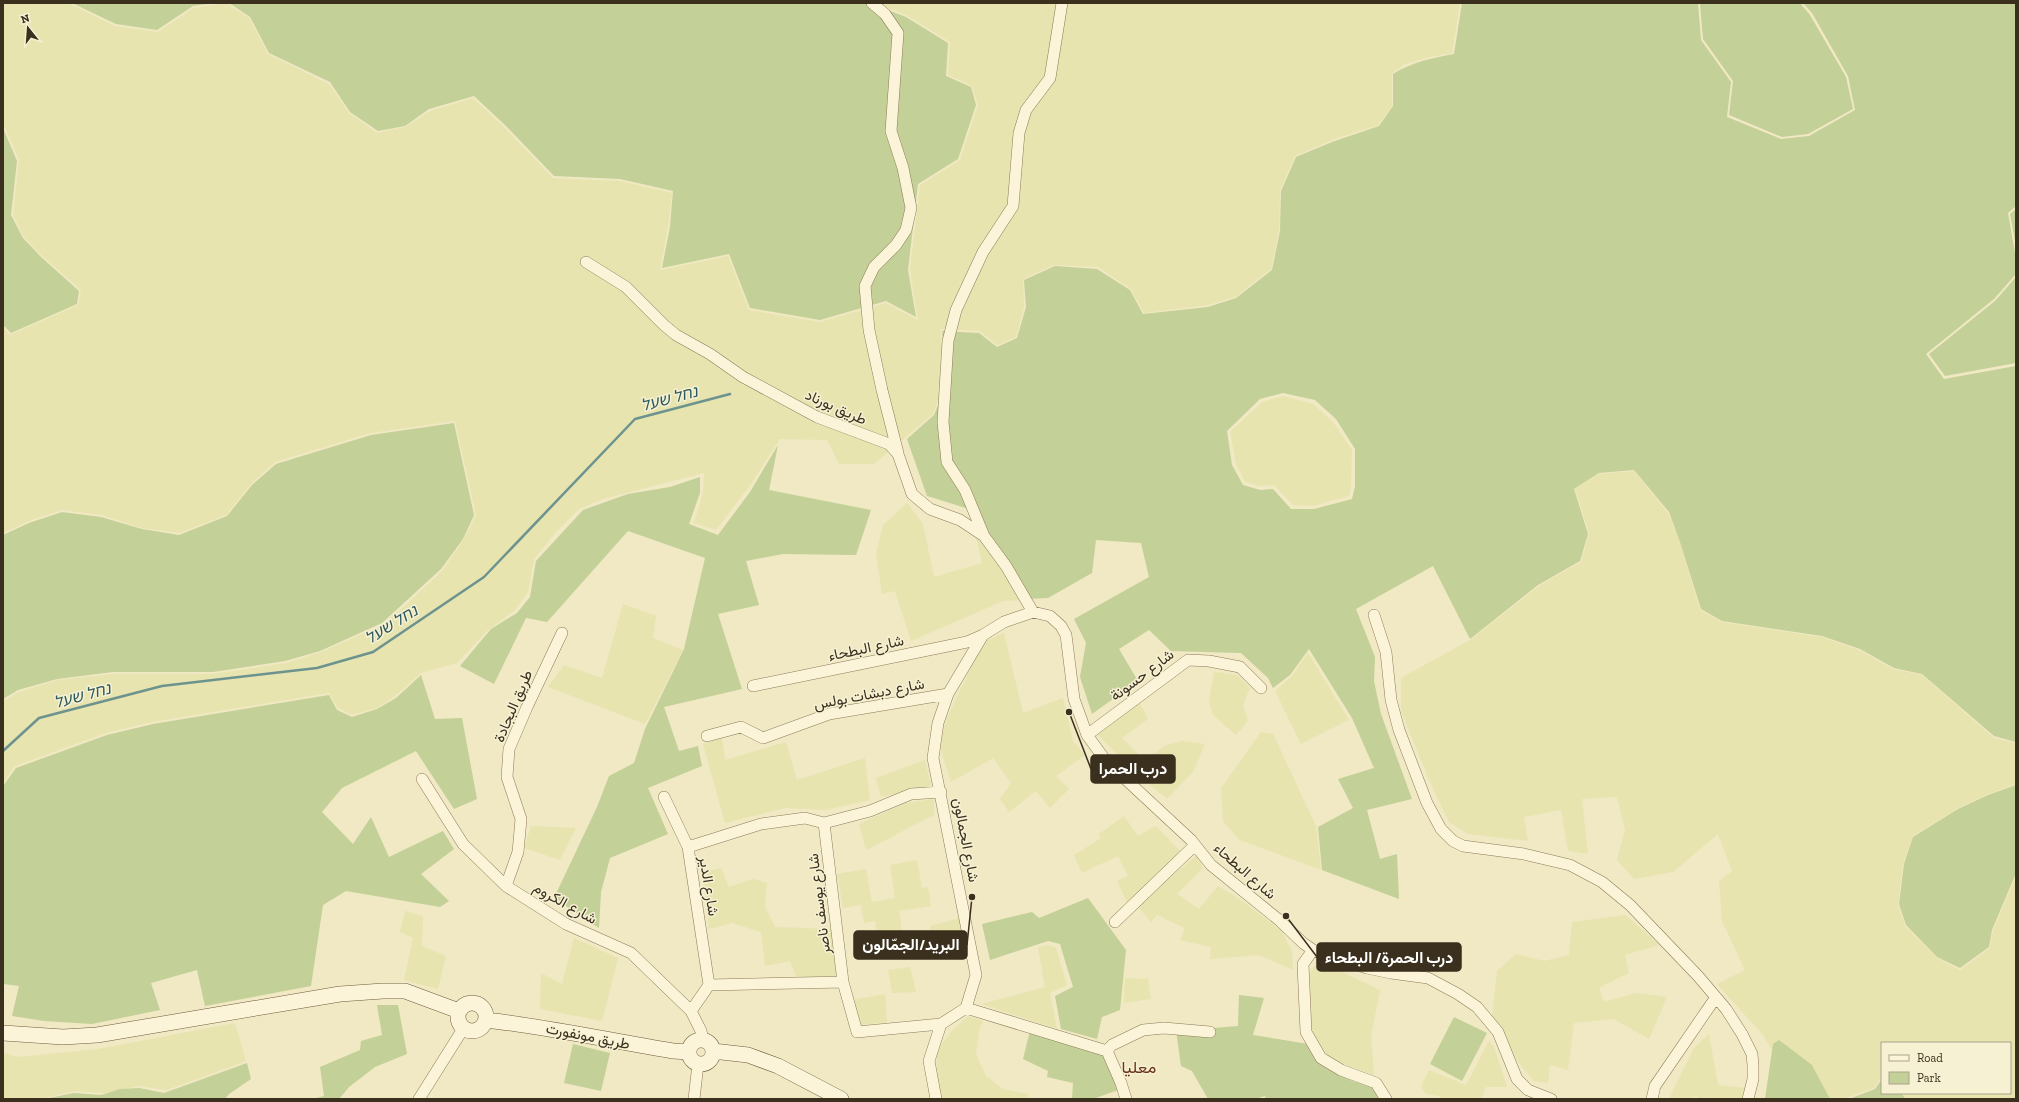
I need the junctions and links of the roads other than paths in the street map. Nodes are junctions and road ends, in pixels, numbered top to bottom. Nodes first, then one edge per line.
1 (872, 3) edge
2 (1062, 3) edge
3 (586, 262) dead end
4 (898, 454) junction
5 (984, 536) junction
6 (1033, 612) junction
7 (1374, 615) dead end
8 (562, 633) dead end
9 (983, 635) junction
10 (753, 686) dead end
11 (1261, 688) dead end
12 (948, 694) junction
13 (1087, 735) junction
14 (707, 736) dead end
15 (422, 778) dead end
16 (941, 792) junction
17 (664, 797) dead end
18 (824, 823) junction
19 (1195, 845) junction
20 (688, 847) junction
21 (506, 886) junction
22 (1115, 922) dead end
23 (1313, 950) junction
24 (843, 982) junction
25 (709, 984) junction
26 (1716, 997) junction
27 (966, 1008) junction
28 (459, 1011) junction
29 (691, 1011) junction
30 (486, 1020) junction
31 (941, 1024) junction
32 (463, 1028) junction
33 (1210, 1032) dead end
34 (3, 1033) edge
35 (703, 1040) junction
36 (713, 1051) junction
37 (1107, 1052) junction
38 (693, 1058) junction
39 (419, 1099) edge
40 (694, 1099) edge
41 (841, 1099) edge
42 (936, 1099) edge
43 (1126, 1099) edge
44 (1386, 1099) edge
45 (1551, 1099) edge
46 (1652, 1099) edge
47 (1748, 1099) edge

1 - 4 street
2 - 5 street
3 - 4 street, طريق بورناد
4 - 5 street
5 - 6 street
6 - 9 street, شارع الجمالون
6 - 13 street, شارع البطحاء
7 - 26 street
8 - 21 street, طريق البجادة
9 - 10 street, شارع البطحاء
9 - 12 street, شارع الجمالون
11 - 13 street, شارع حسونة
12 - 14 street, شارع دبشات بولس
12 - 16 street, شارع الجمالون
13 - 19 street, شارع البطحاء
15 - 21 street, شارع الكروم
16 - 18 street
16 - 27 street, شارع الجمالون
17 - 20 street, شارع الدير
18 - 20 street
18 - 24 street, شارع يوسف ناصر
19 - 22 street
19 - 23 street, شارع البطحاء
20 - 25 street, شارع الدير
21 - 29 street, شارع الكروم
23 - 44 street
23 - 45 street, شارع البطحاء
24 - 25 street
24 - 31 street, شارع يوسف ناصر
25 - 29 street
26 - 46 street
26 - 47 street
27 - 31 street
27 - 37 street
28 - 30 main road
28 - 32 main road
28 - 34 main road
29 - 35 street, شارع الكروم
30 - 32 main road
30 - 38 main road, طريق مونفورت
31 - 42 street
32 - 39 street
33 - 37 street
35 - 36 main road
35 - 38 main road
36 - 38 main road
36 - 41 main road
37 - 43 street
38 - 40 street

